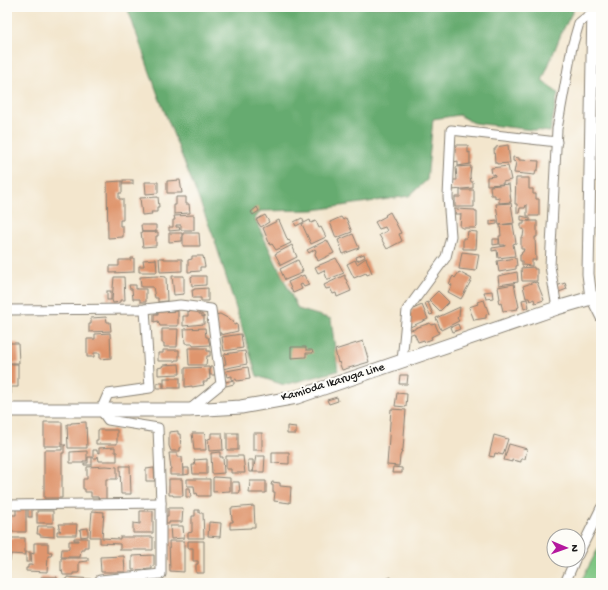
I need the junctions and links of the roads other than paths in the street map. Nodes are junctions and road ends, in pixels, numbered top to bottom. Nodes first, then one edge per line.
1 (596, 10) edge
2 (557, 142) junction
3 (596, 298) edge
4 (557, 308) junction
5 (145, 309) junction
6 (7, 310) edge
7 (601, 318) edge
8 (402, 362) junction
9 (7, 410) edge
10 (101, 410) junction
11 (189, 410) junction
12 (161, 503) junction
13 (7, 505) edge
14 (601, 508) edge
15 (586, 538) edge
16 (572, 568) edge
17 (100, 583) edge
18 (565, 583) edge

1 - 2 street
1 - 3 street
2 - 4 street
2 - 8 street
3 - 4 main road, Kamioda Ikaruga Line
3 - 7 street
4 - 8 main road, Kamioda Ikaruga Line
5 - 6 street
5 - 10 street
5 - 11 street
8 - 11 main road, Kamioda Ikaruga Line
9 - 10 main road, Kamioda Ikaruga Line
10 - 11 main road, Kamioda Ikaruga Line
10 - 12 street
12 - 13 street
12 - 17 street
14 - 15 street
16 - 18 street

